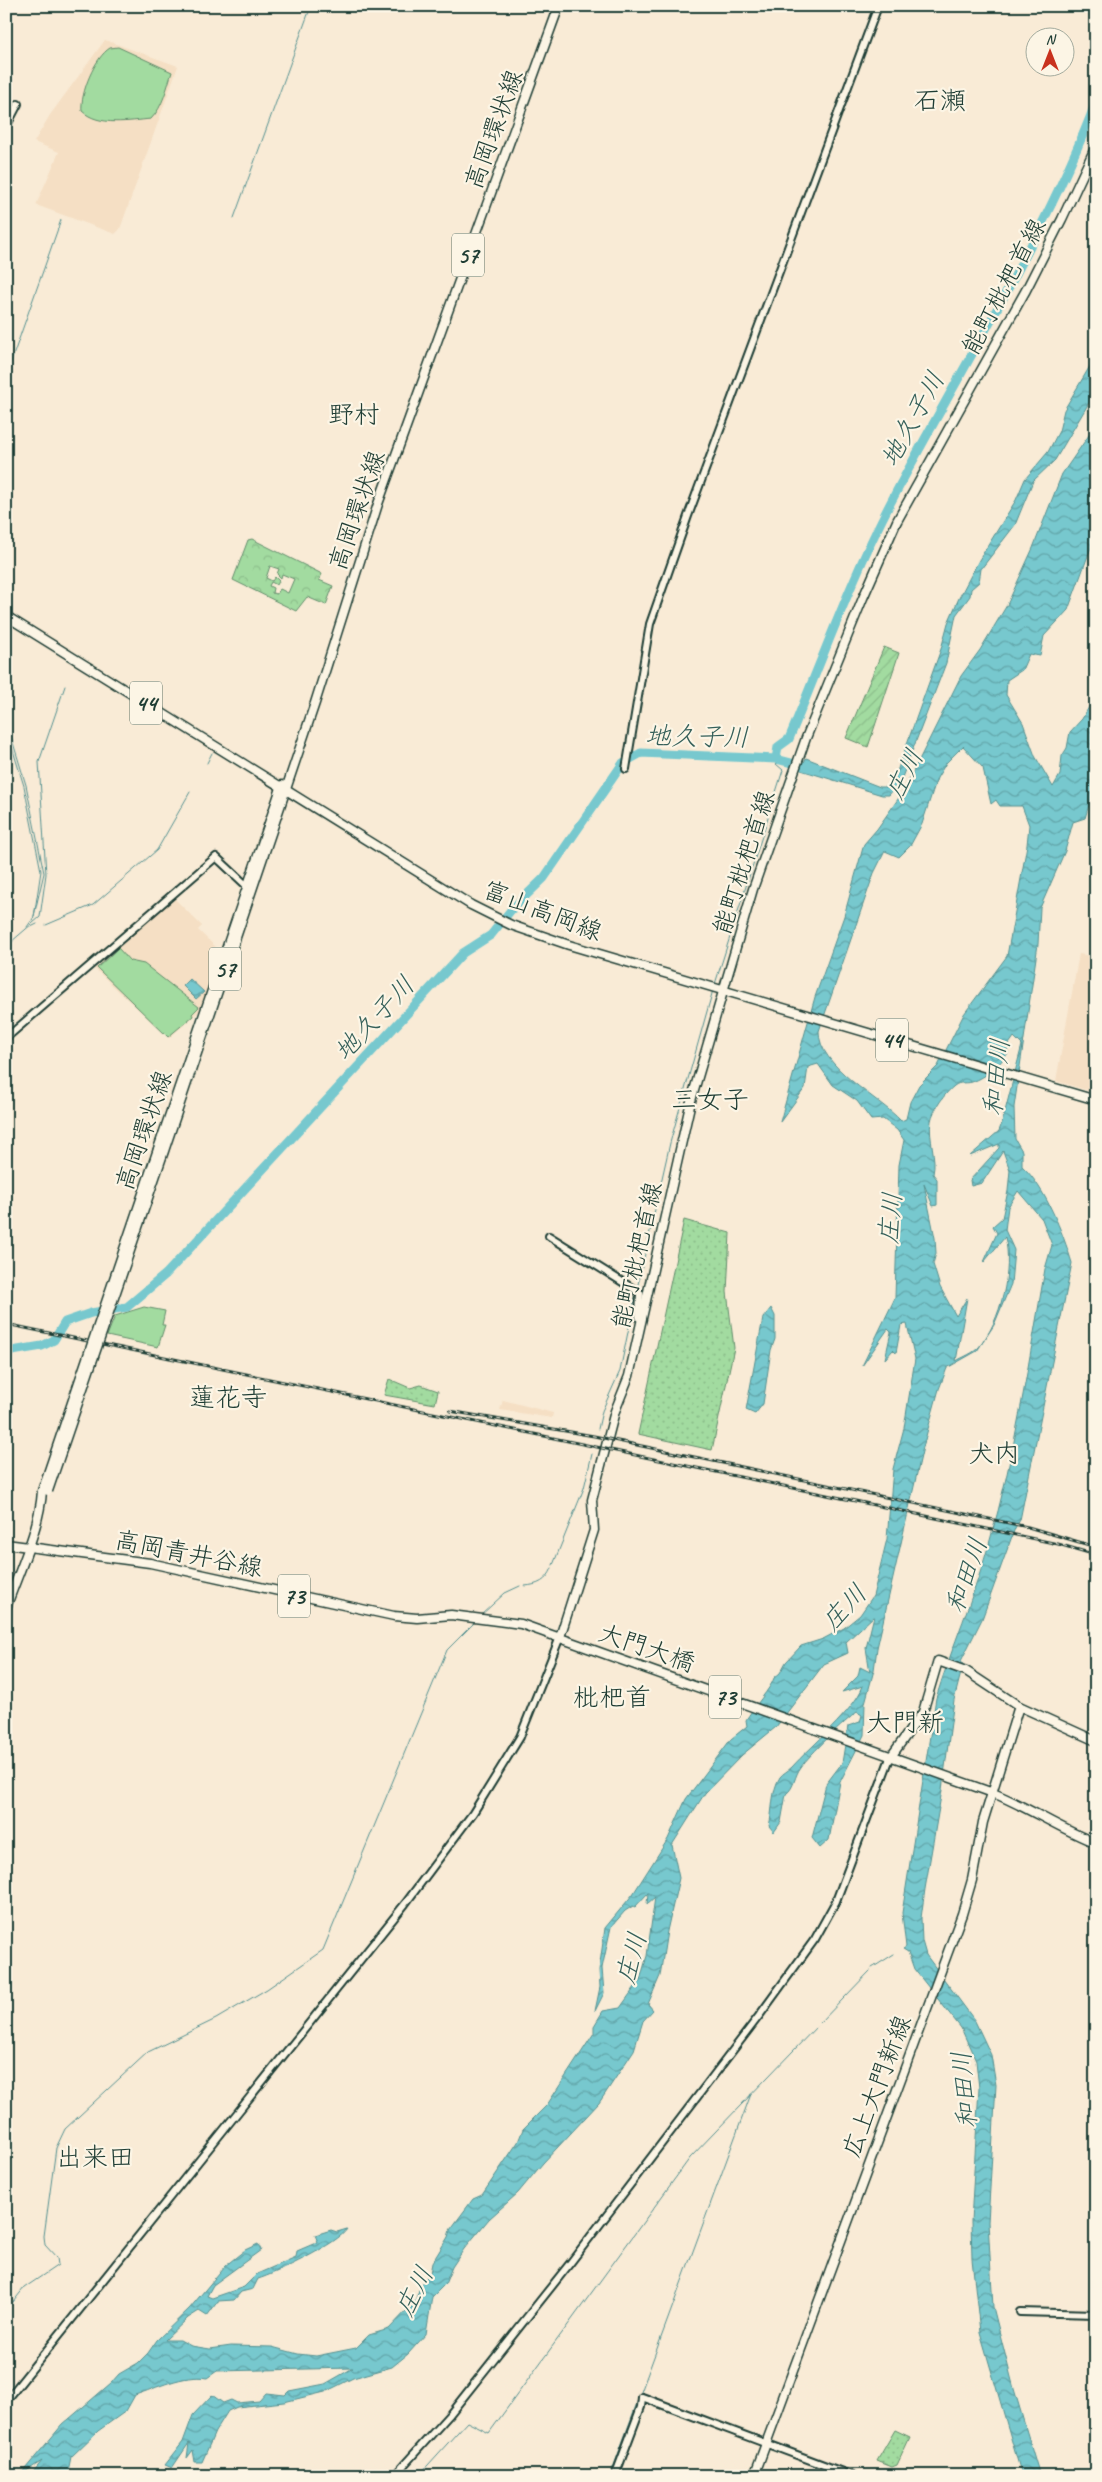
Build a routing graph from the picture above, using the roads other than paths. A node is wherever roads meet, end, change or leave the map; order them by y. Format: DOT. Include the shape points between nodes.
graph roads {
  1 [pos="559,6"];
  2 [pos="878,6"];
  3 [pos="18,104"];
  4 [pos="6,128"];
  5 [pos="1096,146"];
  6 [pos="6,616"];
  7 [pos="626,769"];
  8 [pos="283,790"];
  9 [pos="250,886"];
  10 [pos="717,988"];
  11 [pos="6,1038"];
  12 [pos="1096,1100"];
  13 [pos="549,1236"];
  14 [pos="642,1322"];
  15 [pos="6,1544"];
  16 [pos="27,1547"];
  17 [pos="6,1608"];
  18 [pos="564,1639"];
  19 [pos="1019,1706"];
  20 [pos="1096,1741"];
  21 [pos="890,1758"];
  22 [pos="992,1792"];
  23 [pos="1096,1843"];
  24 [pos="1020,2312"];
  25 [pos="1096,2314"];
  26 [pos="6,2401"];
  27 [pos="766,2444"];
  28 [pos="394,2476"];
  29 [pos="615,2476"];
  30 [pos="754,2476"];
  31 [pos="853,2476"];
  1 -- 8 [label="main road, 高岡環状線 / 57" via="377,507 315,703"];
  2 -- 7 [label="street" via="650,624"];
  3 -- 4 [label="street"];
  5 -- 10 [label="main road, 能町枇杷首線" via="1026,290 897,521 804,746"];
  6 -- 8 [label="main road, 富山高岡線 / 44"];
  8 -- 9 [label="main road, 高岡環状線 / 57"];
  8 -- 10 [label="main road, 富山高岡線 / 44" via="510,925"];
  9 -- 11 [label="street" via="216,857"];
  9 -- 16 [label="main road, 高岡環状線 / 57, bridge"];
  10 -- 12 [label="main road, 富山高岡線 / 44"];
  10 -- 14 [label="main road, 能町枇杷首線"];
  13 -- 14 [label="street" via="638,1292"];
  14 -- 18 [label="main road, 能町枇杷首線" via="592,1500 594,1530"];
  15 -- 16 [label="main road, 高岡青井谷線 / 73"];
  16 -- 17 [label="main road, 高岡環状線 / 57"];
  16 -- 18 [label="main road, 高岡青井谷線 / 73" via="150,1563 394,1616 451,1615 521,1624"];
  18 -- 21 [label="main road, 大門大橋 / 73"];
  18 -- 26 [label="street" via="520,1737 473,1812 405,1904"];
  19 -- 20 [label="main road"];
  19 -- 21 [label="main road" via="966,1671 938,1661 923,1712"];
  19 -- 22 [label="main road, 広上大門新線"];
  21 -- 22 [label="main road, 73"];
  21 -- 28 [label="street" via="836,1901 815,1939 572,2262 450,2414"];
  22 -- 23 [label="main road, 73"];
  22 -- 27 [label="main road, 広上大門新線" via="962,1914"];
  24 -- 25 [label="street"];
  27 -- 29 [label="street" via="642,2397"];
  27 -- 30 [label="main road, 広上大門新線"];
  27 -- 31 [label="street"];
}
